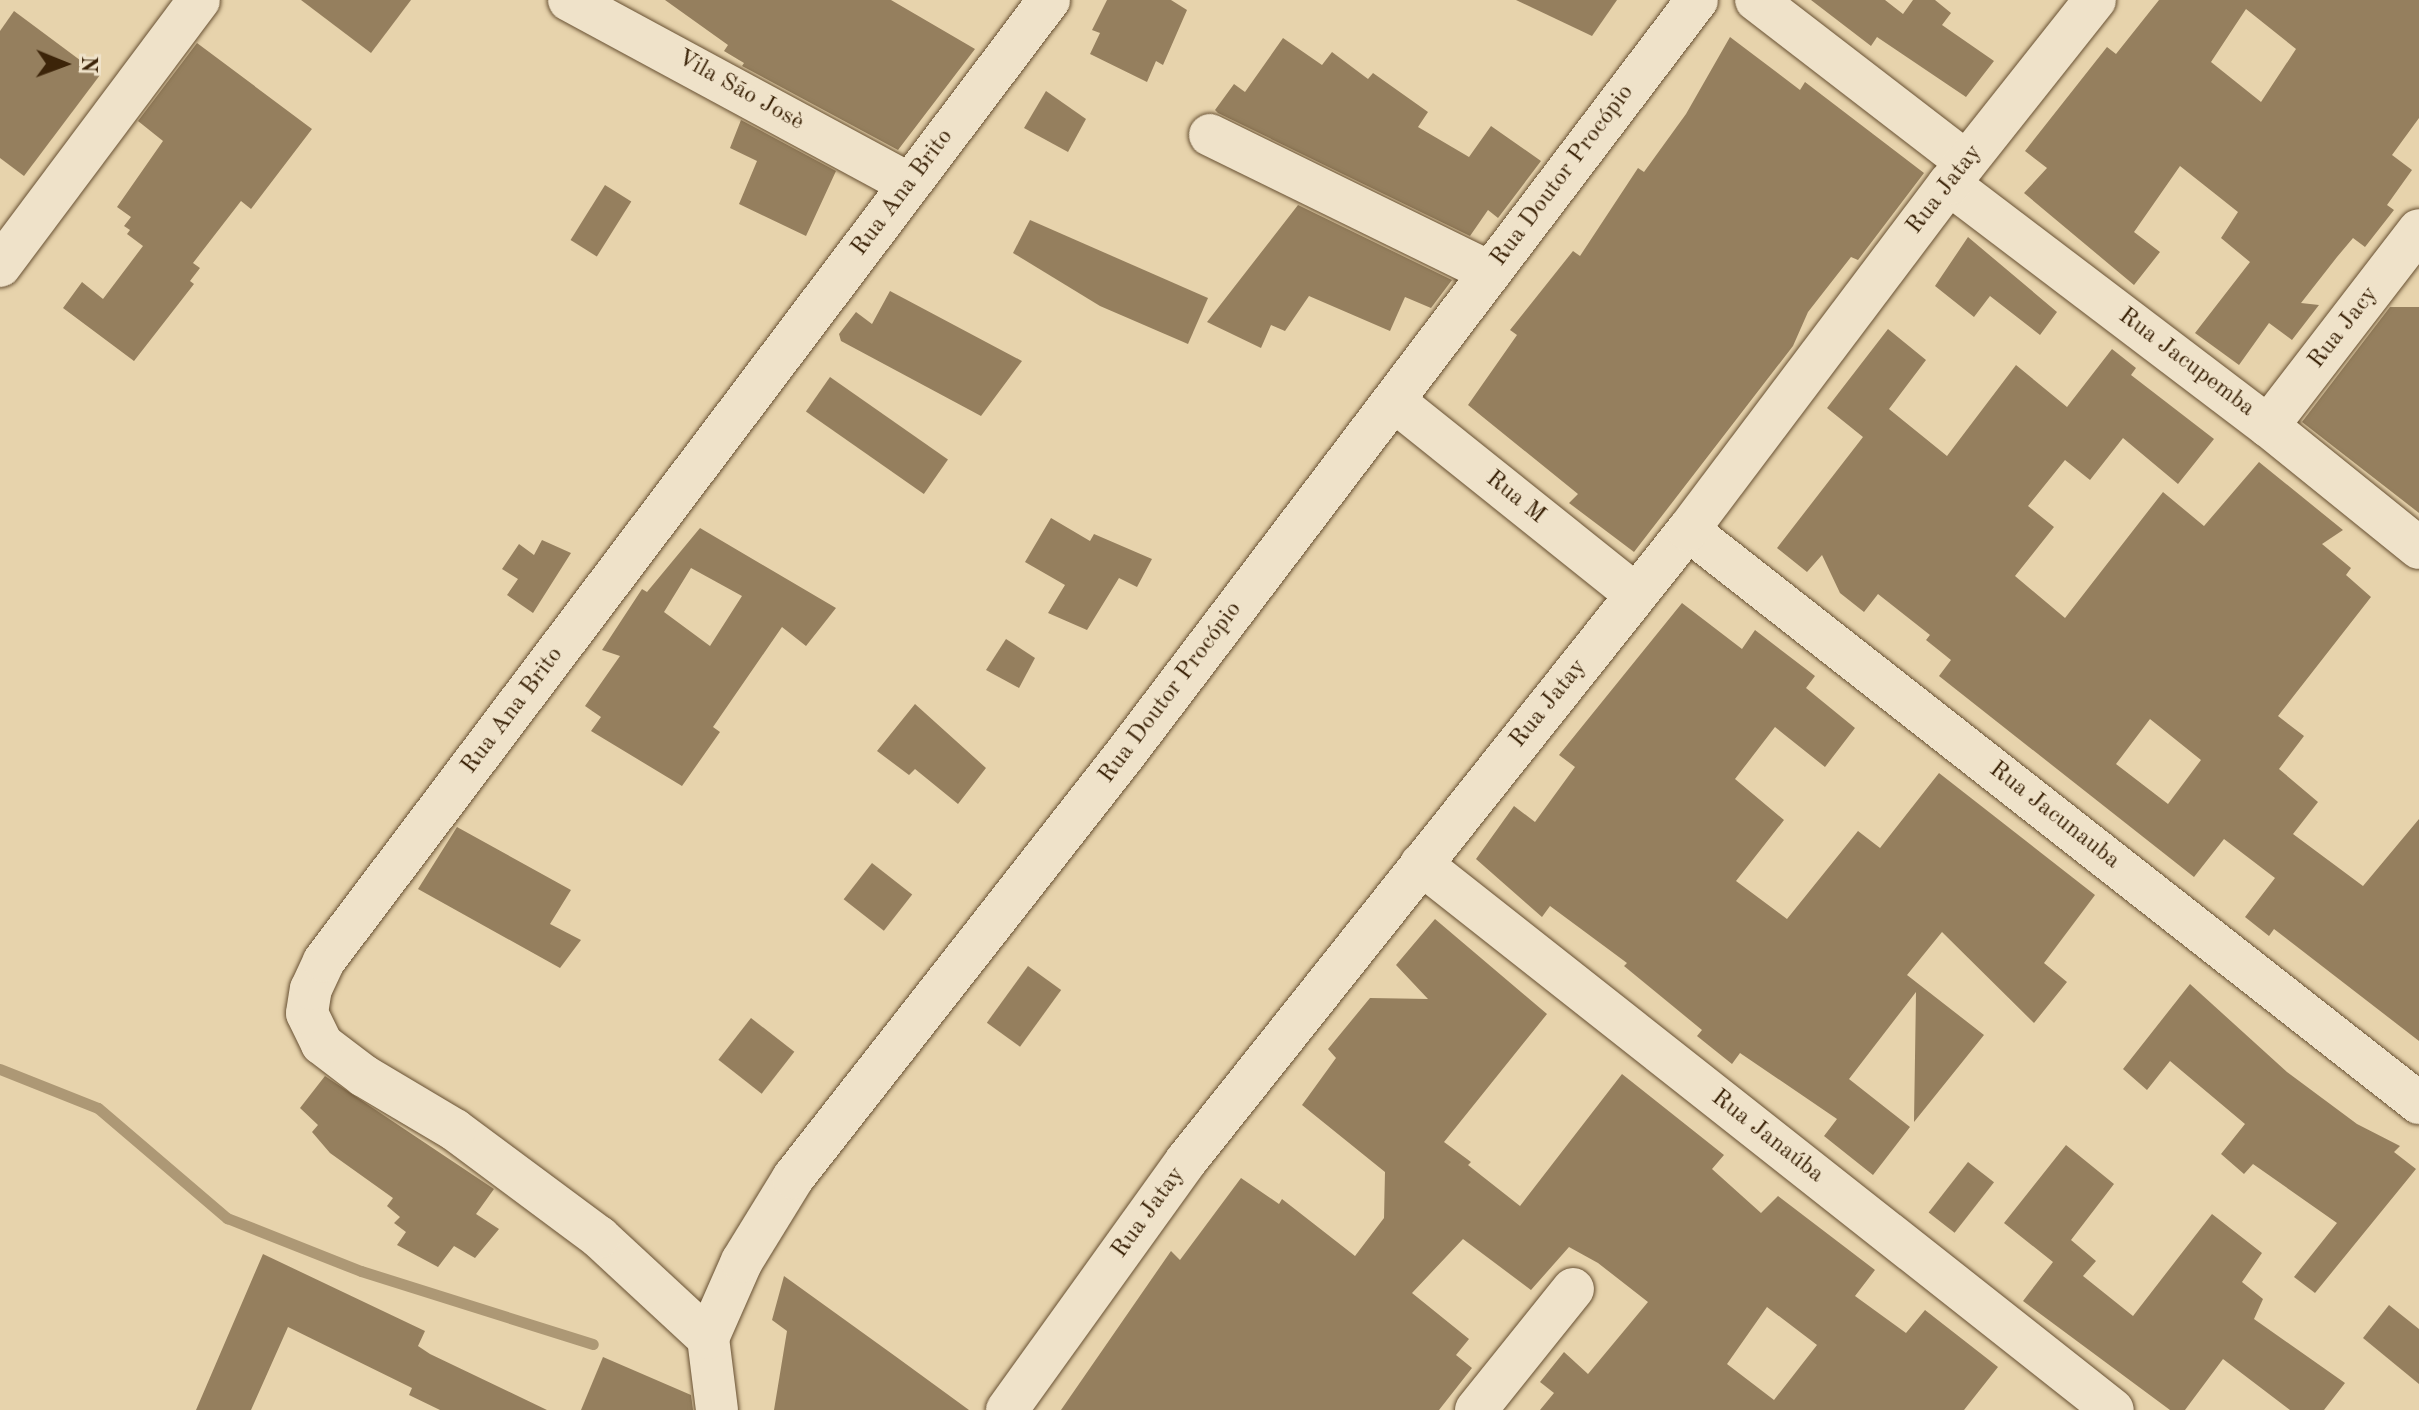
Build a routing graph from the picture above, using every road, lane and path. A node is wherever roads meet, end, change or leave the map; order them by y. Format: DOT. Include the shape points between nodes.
graph roads {
  1 [pos="199,0"];
  2 [pos="569,0"];
  3 [pos="1049,0"];
  4 [pos="1697,0"];
  5 [pos="1756,0"];
  6 [pos="2095,0"];
  7 [pos="1210,135"];
  8 [pos="1957,173"];
  9 [pos="910,184"];
  10 [pos="2419,230"];
  11 [pos="0,266"];
  12 [pos="1490,272"];
  13 [pos="1394,401"];
  14 [pos="2268,426"];
  15 [pos="1688,530"];
  16 [pos="2419,548"];
  17 [pos="1636,595"];
  18 [pos="1421,864"];
  19 [pos="2419,1103"];
  20 [pos="1573,1289"];
  21 [pos="708,1338"];
  22 [pos="717,1410"];
  23 [pos="1007,1410"];
  24 [pos="1476,1410"];
  25 [pos="2113,1410"];
  1 -- 11 [label="street"];
  2 -- 9 [label="street, Vila São Josè"];
  3 -- 9 [label="street, Rua Ana Brito"];
  4 -- 12 [label="street, Rua Doutor Procópio"];
  5 -- 8 [label="street, Rua Jacupemba"];
  6 -- 8 [label="street, Rua Jatay"];
  7 -- 12 [label="street"];
  8 -- 14 [label="street, Rua Jacupemba"];
  8 -- 15 [label="street, Rua Jatay"];
  9 -- 21 [label="street, Rua Ana Brito" via="333,949 311,989 307,1013 322,1044 364,1076 455,1130 599,1237"];
  10 -- 14 [label="street, Rua Jacy"];
  12 -- 13 [label="street, Rua Doutor Procópio"];
  13 -- 17 [label="street, Rua M"];
  13 -- 21 [label="street, Rua Doutor Procópio" via="793,1178 742,1261"];
  14 -- 16 [label="street, Rua Jacupemba"];
  15 -- 17 [label="street, Rua Jatay"];
  15 -- 19 [label="street, Rua Jacunauba"];
  17 -- 18 [label="street, Rua Jatay"];
  18 -- 23 [label="street, Rua Jatay" via="1186,1161"];
  18 -- 25 [label="street, Rua Janaúba"];
  20 -- 24 [label="street"];
  21 -- 22 [label="street"];
}
